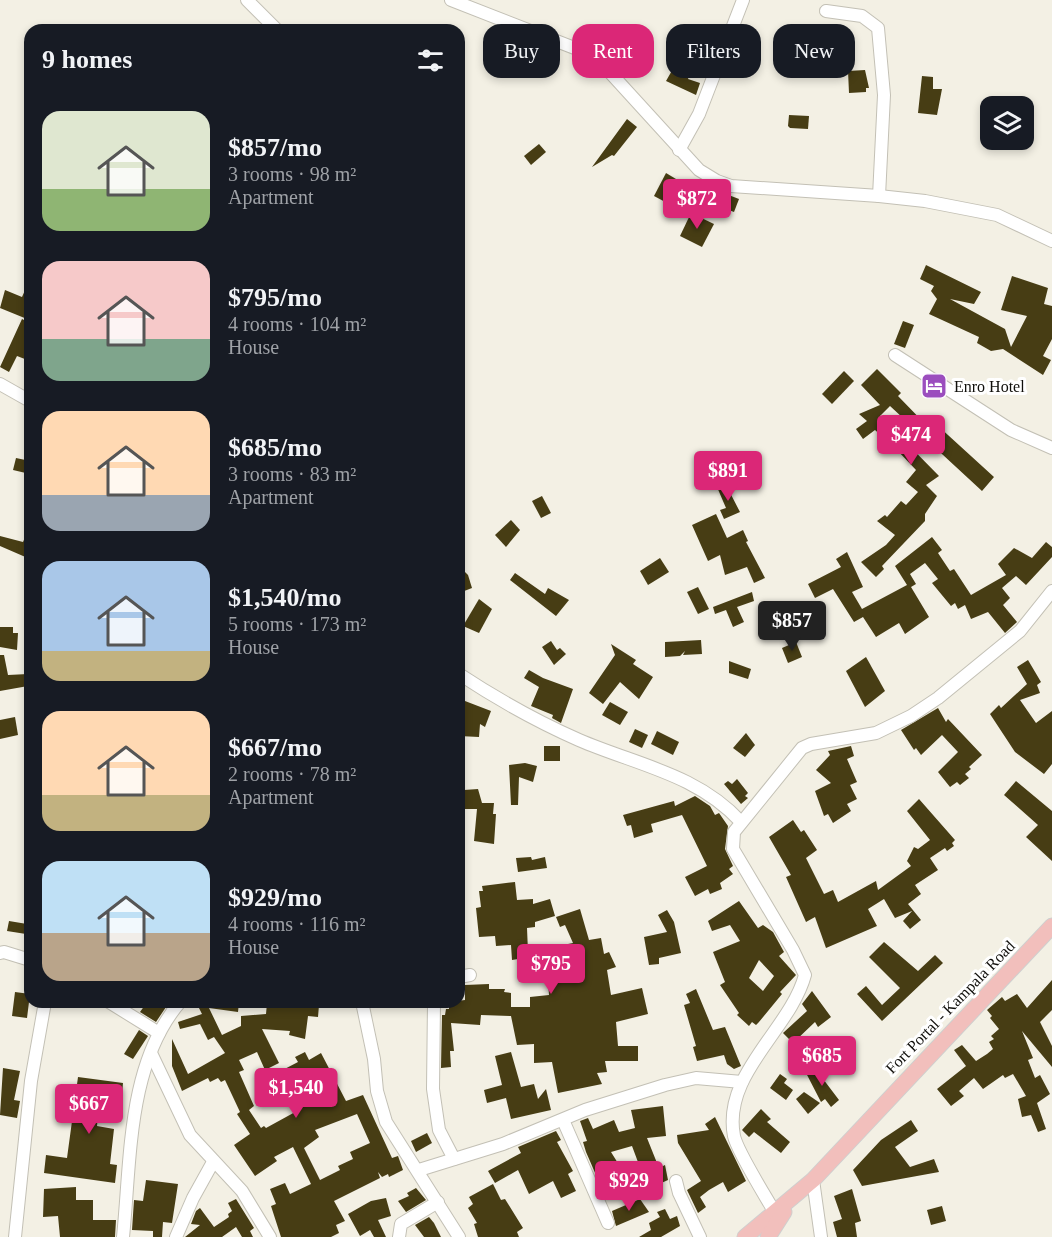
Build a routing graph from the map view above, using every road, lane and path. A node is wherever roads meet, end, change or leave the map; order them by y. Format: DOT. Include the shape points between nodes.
graph roads {
  1 [pos="247,0"];
  2 [pos="451,0"];
  3 [pos="743,0"];
  4 [pos="826,11"];
  5 [pos="271,24"];
  6 [pos="679,150"];
  7 [pos="879,196"];
  8 [pos="1052,241"];
  9 [pos="895,355"];
  10 [pos="0,384"];
  11 [pos="24,398"];
  12 [pos="1052,448"];
  13 [pos="1052,591"];
  14 [pos="465,677"];
  15 [pos="741,822"];
  16 [pos="1052,926"];
  17 [pos="0,953"];
  18 [pos="24,958"];
  19 [pos="44,1008"];
  20 [pos="118,1008"];
  21 [pos="176,1008"];
  22 [pos="363,1008"];
  23 [pos="434,1008"];
  24 [pos="159,1033"];
  25 [pos="151,1053"];
  26 [pos="742,1082"];
  27 [pos="562,1120"];
  28 [pos="454,1159"];
  29 [pos="213,1162"];
  30 [pos="418,1170"];
  31 [pos="813,1180"];
  32 [pos="676,1181"];
  33 [pos="796,1195"];
  34 [pos="438,1202"];
  35 [pos="775,1213"];
  36 [pos="608,1223"];
  37 [pos="15,1237"];
  38 [pos="123,1237"];
  39 [pos="176,1237"];
  40 [pos="270,1237"];
  41 [pos="399,1237"];
  42 [pos="459,1237"];
  43 [pos="700,1237"];
  44 [pos="745,1237"];
  45 [pos="768,1237"];
  46 [pos="821,1237"];
  1 -- 5 [label="street"];
  2 -- 6 [label="street" via="595,56"];
  3 -- 6 [label="street" via="699,114"];
  4 -- 7 [label="street" via="862,16 878,28 884,95"];
  6 -- 7 [label="street" via="699,170 730,186"];
  7 -- 8 [label="street" via="997,215"];
  9 -- 12 [label="street" via="1011,430"];
  10 -- 11 [label="street"];
  13 -- 15 [label="street" via="1020,631 911,716 876,733 802,748"];
  14 -- 15 [label="street" via="579,740 709,793"];
  15 -- 26 [label="street" via="734,831 733,849 804,975 796,995"];
  16 -- 31 [label="main road, Fort Portal - Kampala Road"];
  17 -- 18 [label="street"];
  19 -- 37 [label="street" via="31,1082"];
  20 -- 24 [label="street"];
  21 -- 24 [label="street"];
  22 -- 30 [label="street" via="386,1122"];
  23 -- 28 [label="street" via="433,1089 439,1130"];
  24 -- 25 [label="street"];
  25 -- 29 [label="street" via="190,1135"];
  25 -- 38 [label="street" via="139,1096"];
  26 -- 27 [label="street" via="696,1078"];
  26 -- 35 [label="street" via="734,1137"];
  27 -- 28 [label="street"];
  27 -- 36 [label="street"];
  28 -- 30 [label="street"];
  29 -- 39 [label="street"];
  29 -- 40 [label="street" via="242,1191"];
  30 -- 34 [label="street"];
  31 -- 33 [label="main road, Fort Portal - Kampala Road"];
  31 -- 46 [label="street"];
  32 -- 43 [label="street"];
  33 -- 35 [label="main road, Fort Portal - Kampala Road"];
  33 -- 45 [label="main road"];
  34 -- 41 [label="street" via="402,1224"];
  34 -- 42 [label="street"];
  35 -- 44 [label="main road, Fort Portal - Kampala Road"];
}
